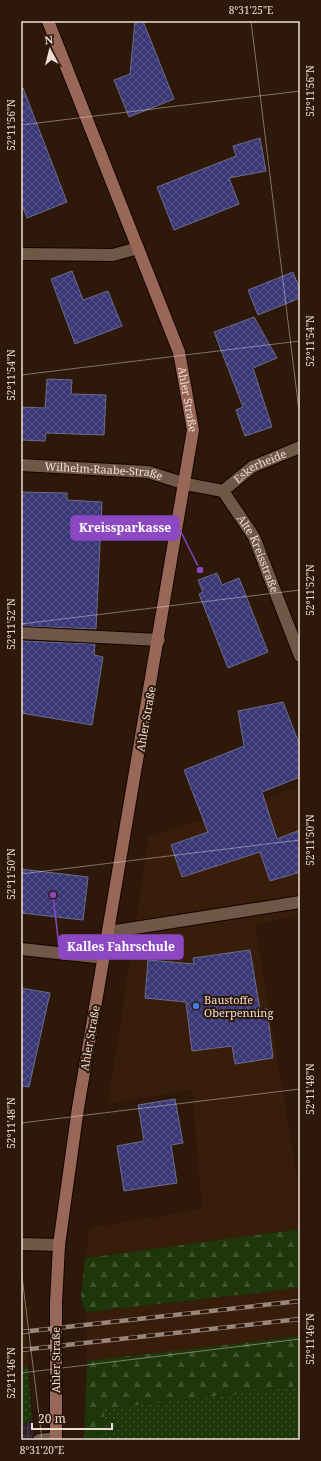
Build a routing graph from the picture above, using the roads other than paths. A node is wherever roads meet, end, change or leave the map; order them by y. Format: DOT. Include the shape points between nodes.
graph roads {
  1 [pos="48,21"];
  2 [pos="138,248"];
  3 [pos="21,254"];
  4 [pos="300,447"];
  5 [pos="21,465"];
  6 [pos="186,484"];
  7 [pos="223,491"];
  8 [pos="21,633"];
  9 [pos="159,640"];
  10 [pos="300,656"];
  11 [pos="300,902"];
  12 [pos="109,932"];
  13 [pos="21,949"];
  14 [pos="104,958"];
  15 [pos="21,1244"];
  16 [pos="59,1245"];
  17 [pos="56,1439"];
  18 [pos="40,1440"];
  1 -- 2 [label="main road, Ahler Straße"];
  2 -- 3 [label="street" via="113,254"];
  2 -- 6 [label="main road, Ahler Straße" via="179,352 193,430"];
  4 -- 7 [label="street, Eskerheide" via="252,466"];
  5 -- 6 [label="street, Wilhelm-Raabe-Straße" via="148,472"];
  6 -- 7 [label="street"];
  6 -- 9 [label="main road, Ahler Straße"];
  7 -- 10 [label="street, Alte Kreisstraße" via="254,537"];
  8 -- 9 [label="street"];
  9 -- 12 [label="main road, Ahler Straße"];
  11 -- 12 [label="street"];
  12 -- 14 [label="main road, Ahler Straße"];
  13 -- 14 [label="street"];
  14 -- 16 [label="main road, Ahler Straße" via="78,1108"];
  15 -- 16 [label="street"];
  16 -- 17 [label="main road, Ahler Straße" via="56,1303"];
  17 -- 18 [label="street"];
}
